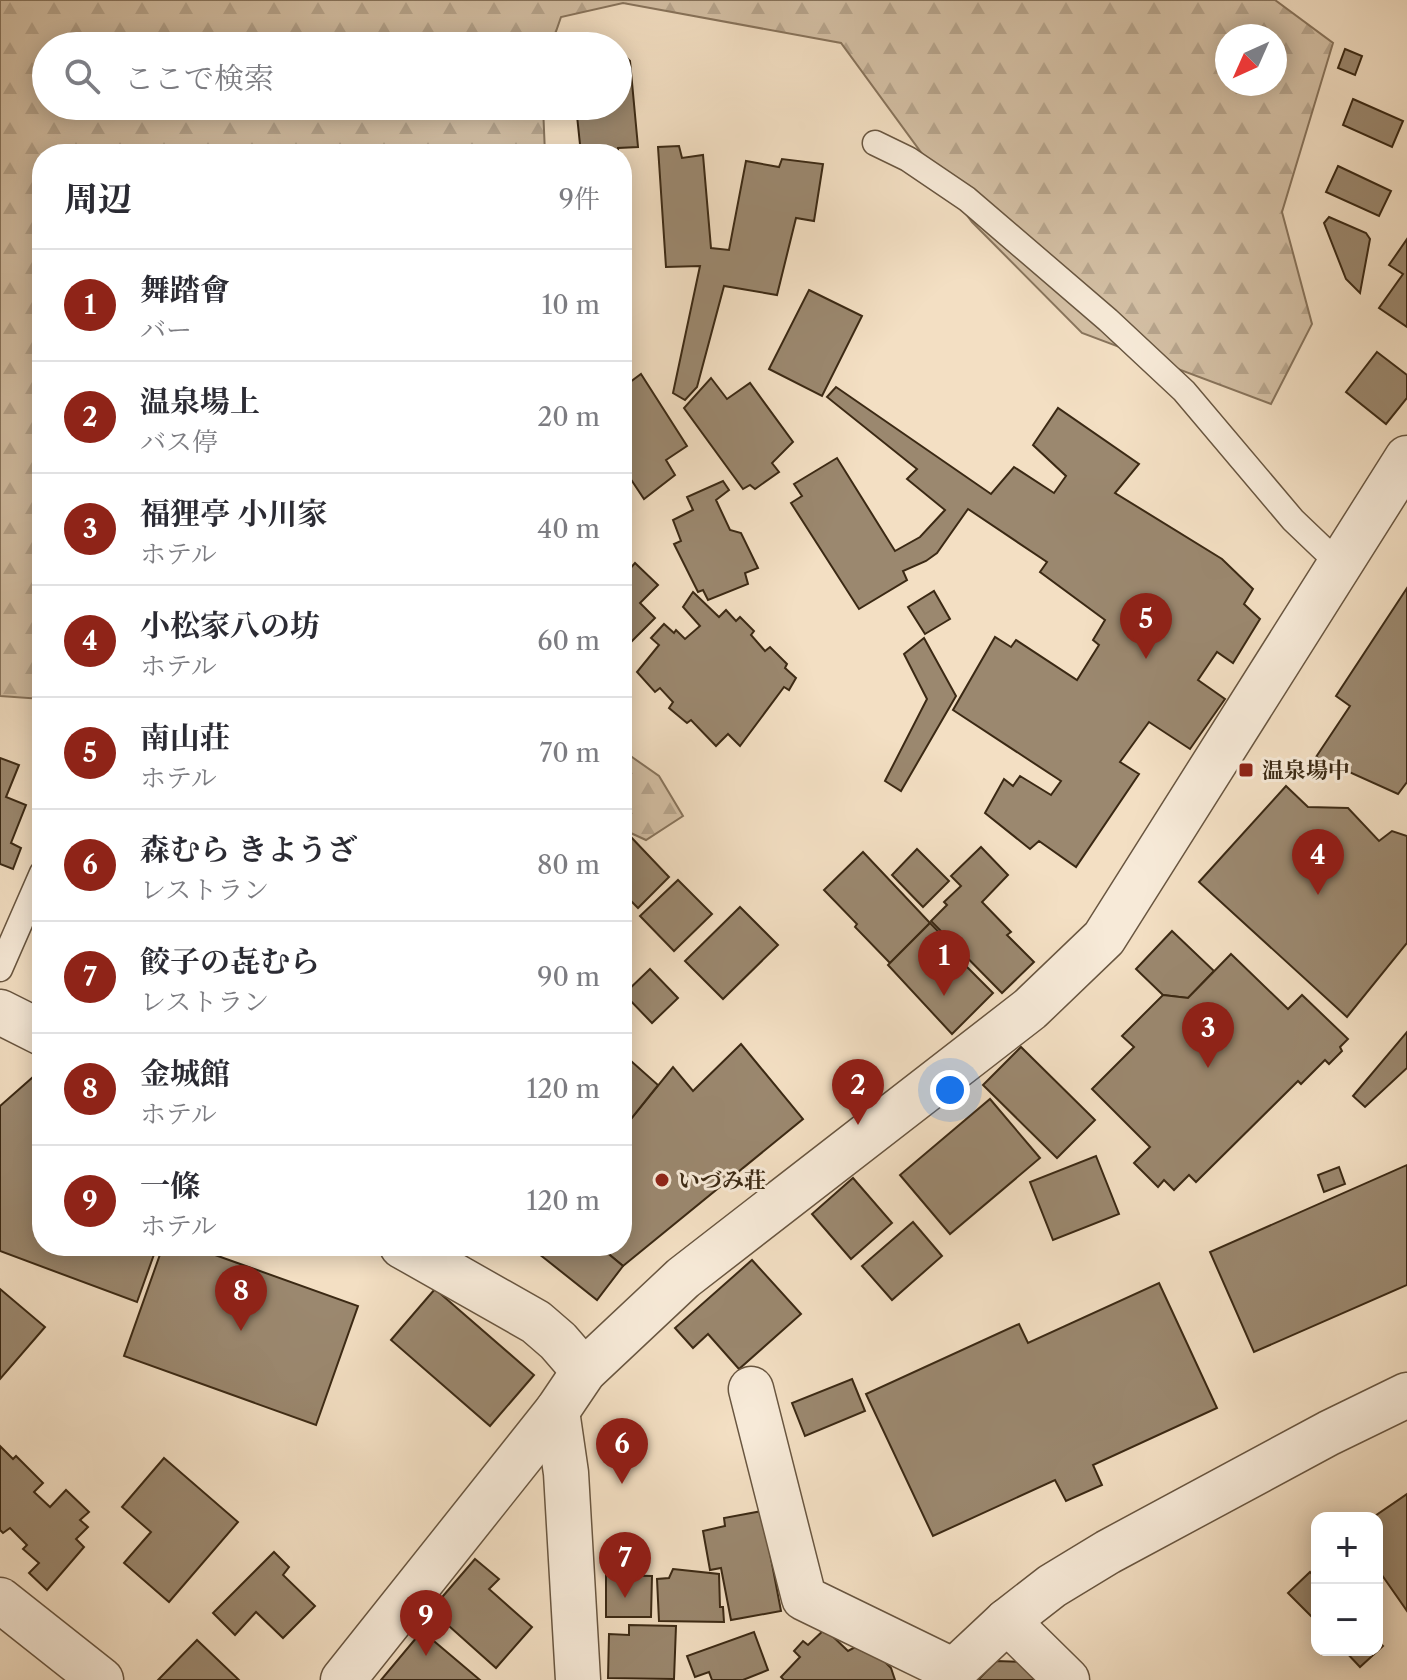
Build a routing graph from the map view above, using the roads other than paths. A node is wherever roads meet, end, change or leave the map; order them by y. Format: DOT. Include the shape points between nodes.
graph roads {
  1 [pos="875,143"];
  2 [pos="1407,458"];
  3 [pos="1338,563"];
  4 [pos="32,896"];
  5 [pos="0,969"];
  6 [pos="0,1012"];
  7 [pos="32,1028"];
  8 [pos="420,1256"];
  9 [pos="584,1371"];
  10 [pos="751,1389"];
  11 [pos="1407,1395"];
  12 [pos="557,1411"];
  13 [pos="0,1600"];
  14 [pos="1007,1621"];
  15 [pos="949,1675"];
  16 [pos="101,1680"];
  17 [pos="343,1680"];
  18 [pos="578,1680"];
  19 [pos="1067,1680"];
  1 -- 3 [label="lane" via="967,199 1108,320 1184,391 1293,520"];
  2 -- 3 [label="street"];
  3 -- 9 [label="street" via="1104,938 1030,1009 683,1278"];
  4 -- 5 [label="lane"];
  6 -- 7 [label="street"];
  8 -- 9 [label="street" via="536,1322"];
  9 -- 12 [label="street"];
  10 -- 15 [label="street" via="804,1598"];
  11 -- 14 [label="street" via="1108,1552"];
  12 -- 17 [label="street"];
  12 -- 18 [label="street" via="566,1473"];
  13 -- 16 [label="street"];
  14 -- 15 [label="street"];
  14 -- 19 [label="street"];
}
